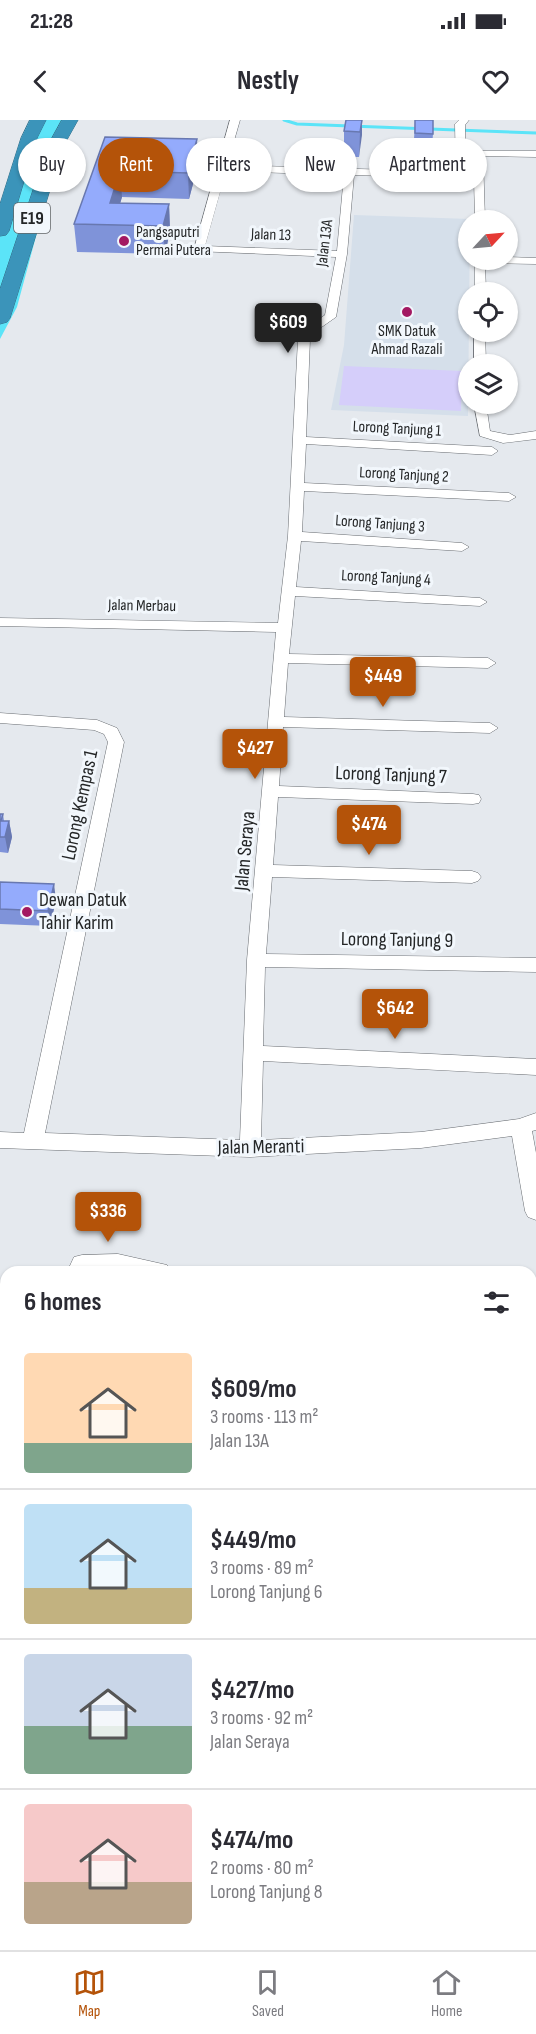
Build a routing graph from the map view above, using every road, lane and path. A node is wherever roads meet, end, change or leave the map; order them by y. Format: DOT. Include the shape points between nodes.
graph roads {
  1 [pos="38,120"];
  2 [pos="70,120"];
  3 [pos="235,120"];
  4 [pos="230,138"];
  5 [pos="487,153"];
  6 [pos="536,154"];
  7 [pos="216,192"];
  8 [pos="348,192"];
  9 [pos="479,192"];
  10 [pos="480,210"];
  11 [pos="0,231"];
  12 [pos="342,254"];
  13 [pos="518,261"];
  14 [pos="536,261"];
  15 [pos="0,318"];
  16 [pos="300,413"];
  17 [pos="480,414"];
  18 [pos="536,435"];
  19 [pos="300,440"];
  20 [pos="492,451"];
  21 [pos="298,487"];
  22 [pos="509,497"];
  23 [pos="295,536"];
  24 [pos="462,547"];
  25 [pos="289,591"];
  26 [pos="480,602"];
  27 [pos="0,622"];
  28 [pos="284,628"];
  29 [pos="281,658"];
  30 [pos="488,663"];
  31 [pos="0,718"];
  32 [pos="276,722"];
  33 [pos="490,728"];
  34 [pos="272,791"];
  35 [pos="473,799"];
  36 [pos="265,871"];
  37 [pos="472,877"];
  38 [pos="256,960"];
  39 [pos="536,965"];
  40 [pos="253,1053"];
  41 [pos="536,1067"];
  42 [pos="528,1124"];
  43 [pos="0,1140"];
  44 [pos="33,1140"];
  45 [pos="250,1149"];
  46 [pos="536,1211"];
  47 [pos="81,1266"];
  48 [pos="132,1266"];
  1 -- 11 [label="highway, E19"];
  2 -- 15 [label="highway, E19" via="56,145"];
  3 -- 4 [label="street"];
  5 -- 6 [label="street"];
  7 -- 12 [label="street, Jalan 13" via="200,249"];
  8 -- 12 [label="street, Jalan 13A"];
  9 -- 10 [label="street"];
  12 -- 16 [label="street, Jalan 13A" via="330,317 304,339"];
  13 -- 14 [label="street"];
  16 -- 19 [label="street, Jalan Seraya"];
  17 -- 18 [label="street" via="484,433 493,438"];
  19 -- 20 [label="street, Lorong Tanjung 1"];
  19 -- 21 [label="street, Jalan Seraya"];
  21 -- 22 [label="street, Lorong Tanjung 2"];
  21 -- 23 [label="street, Jalan Seraya"];
  23 -- 24 [label="street, Lorong Tanjung 3"];
  23 -- 25 [label="street, Jalan Seraya"];
  25 -- 26 [label="street, Lorong Tanjung 4"];
  25 -- 28 [label="street, Jalan Seraya"];
  27 -- 28 [label="street, Jalan Merbau"];
  28 -- 29 [label="street, Jalan Seraya"];
  29 -- 30 [label="street"];
  29 -- 32 [label="street, Jalan Seraya"];
  31 -- 44 [label="street, Lorong Kempas 1" via="97,724 111,731 116,742"];
  32 -- 33 [label="street"];
  32 -- 34 [label="street, Jalan Seraya"];
  34 -- 35 [label="street, Lorong Tanjung 7"];
  34 -- 36 [label="street, Jalan Seraya"];
  36 -- 37 [label="street"];
  36 -- 38 [label="street, Jalan Seraya"];
  38 -- 39 [label="street, Lorong Tanjung 9"];
  38 -- 40 [label="street, Jalan Seraya"];
  40 -- 41 [label="street"];
  40 -- 45 [label="street, Jalan Seraya"];
  42 -- 45 [label="street, Jalan Meranti" via="421,1140"];
  42 -- 46 [label="street"];
  43 -- 44 [label="street, Jalan Meranti"];
  44 -- 45 [label="street, Jalan Meranti"];
  47 -- 48 [label="street" via="118,1263"];
}
